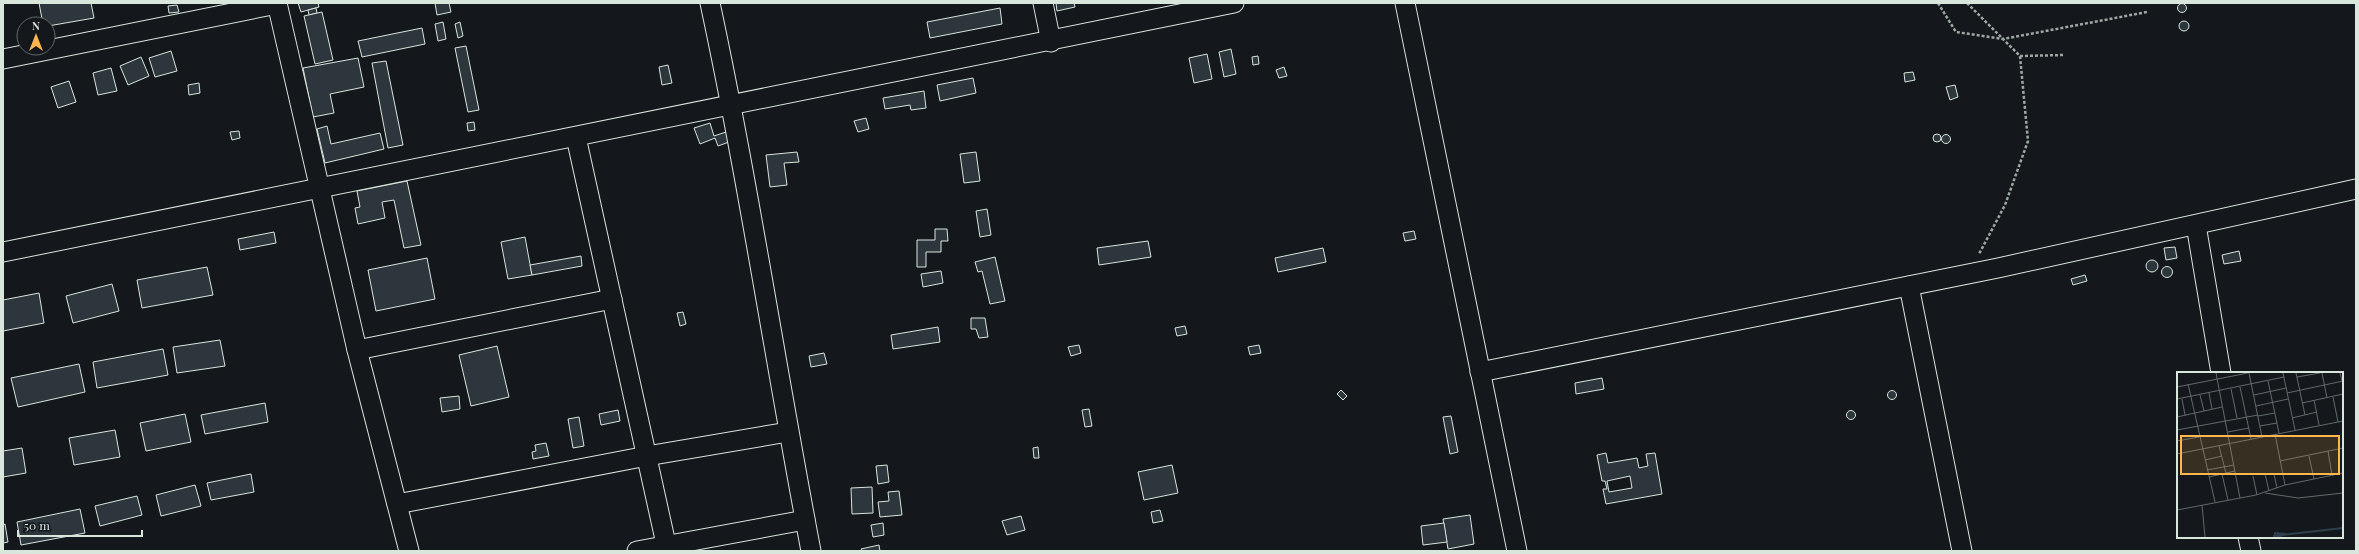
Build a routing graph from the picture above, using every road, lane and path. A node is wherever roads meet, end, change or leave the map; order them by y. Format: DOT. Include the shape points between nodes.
graph roads {
  1 [pos="277,3"];
  2 [pos="710,3"];
  3 [pos="1043,3"];
  4 [pos="1234,3"];
  5 [pos="1405,3"];
  6 [pos="1938,3"];
  7 [pos="1967,3"];
  8 [pos="1213,5"];
  9 [pos="2147,12"];
  10 [pos="2003,39"];
  11 [pos="1051,42"];
  12 [pos="2066,55"];
  13 [pos="2020,56"];
  14 [pos="3,59"];
  15 [pos="732,105"];
  16 [pos="576,137"];
  17 [pos="319,189"];
  18 [pos="2356,189"];
  19 [pos="2196,225"];
  20 [pos="3,252"];
  21 [pos="1975,261"];
  22 [pos="1909,286"];
  23 [pos="612,299"];
  24 [pos="357,350"];
  25 [pos="1480,372"];
  26 [pos="2221,372"];
  27 [pos="788,432"];
  28 [pos="647,456"];
  29 [pos="397,504"];
  30 [pos="805,520"];
  31 [pos="2248,538"];
  32 [pos="666,544"];
  33 [pos="409,551"];
  34 [pos="637,551"];
  35 [pos="811,551"];
  36 [pos="1517,551"];
  37 [pos="1962,551"];
  38 [pos="2251,551"];
  1 -- 14 [label="street"];
  1 -- 17 [label="street"];
  2 -- 15 [label="street"];
  3 -- 11 [label="street"];
  4 -- 8 [label="street"];
  5 -- 25 [label="street"];
  6 -- 10 [label="path" via="1956,32"];
  7 -- 10 [label="path"];
  8 -- 11 [label="street"];
  9 -- 10 [label="path"];
  10 -- 13 [label="path"];
  11 -- 15 [label="street"];
  12 -- 13 [label="path"];
  13 -- 21 [label="path" via="2028,141 2005,205"];
  15 -- 16 [label="street"];
  15 -- 27 [label="street"];
  16 -- 17 [label="street"];
  16 -- 23 [label="street"];
  17 -- 20 [label="street"];
  17 -- 24 [label="street"];
  18 -- 19 [label="street"];
  19 -- 22 [label="street"];
  19 -- 26 [label="street"];
  22 -- 25 [label="street"];
  22 -- 37 [label="street"];
  23 -- 24 [label="street"];
  23 -- 28 [label="street"];
  24 -- 29 [label="street"];
  25 -- 36 [label="street"];
  27 -- 28 [label="street"];
  27 -- 30 [label="street"];
  28 -- 29 [label="street"];
  28 -- 32 [label="street"];
  29 -- 33 [label="street"];
  30 -- 32 [label="street"];
  30 -- 35 [label="street"];
  31 -- 38 [label="street"];
  32 -- 34 [label="street"];
}
